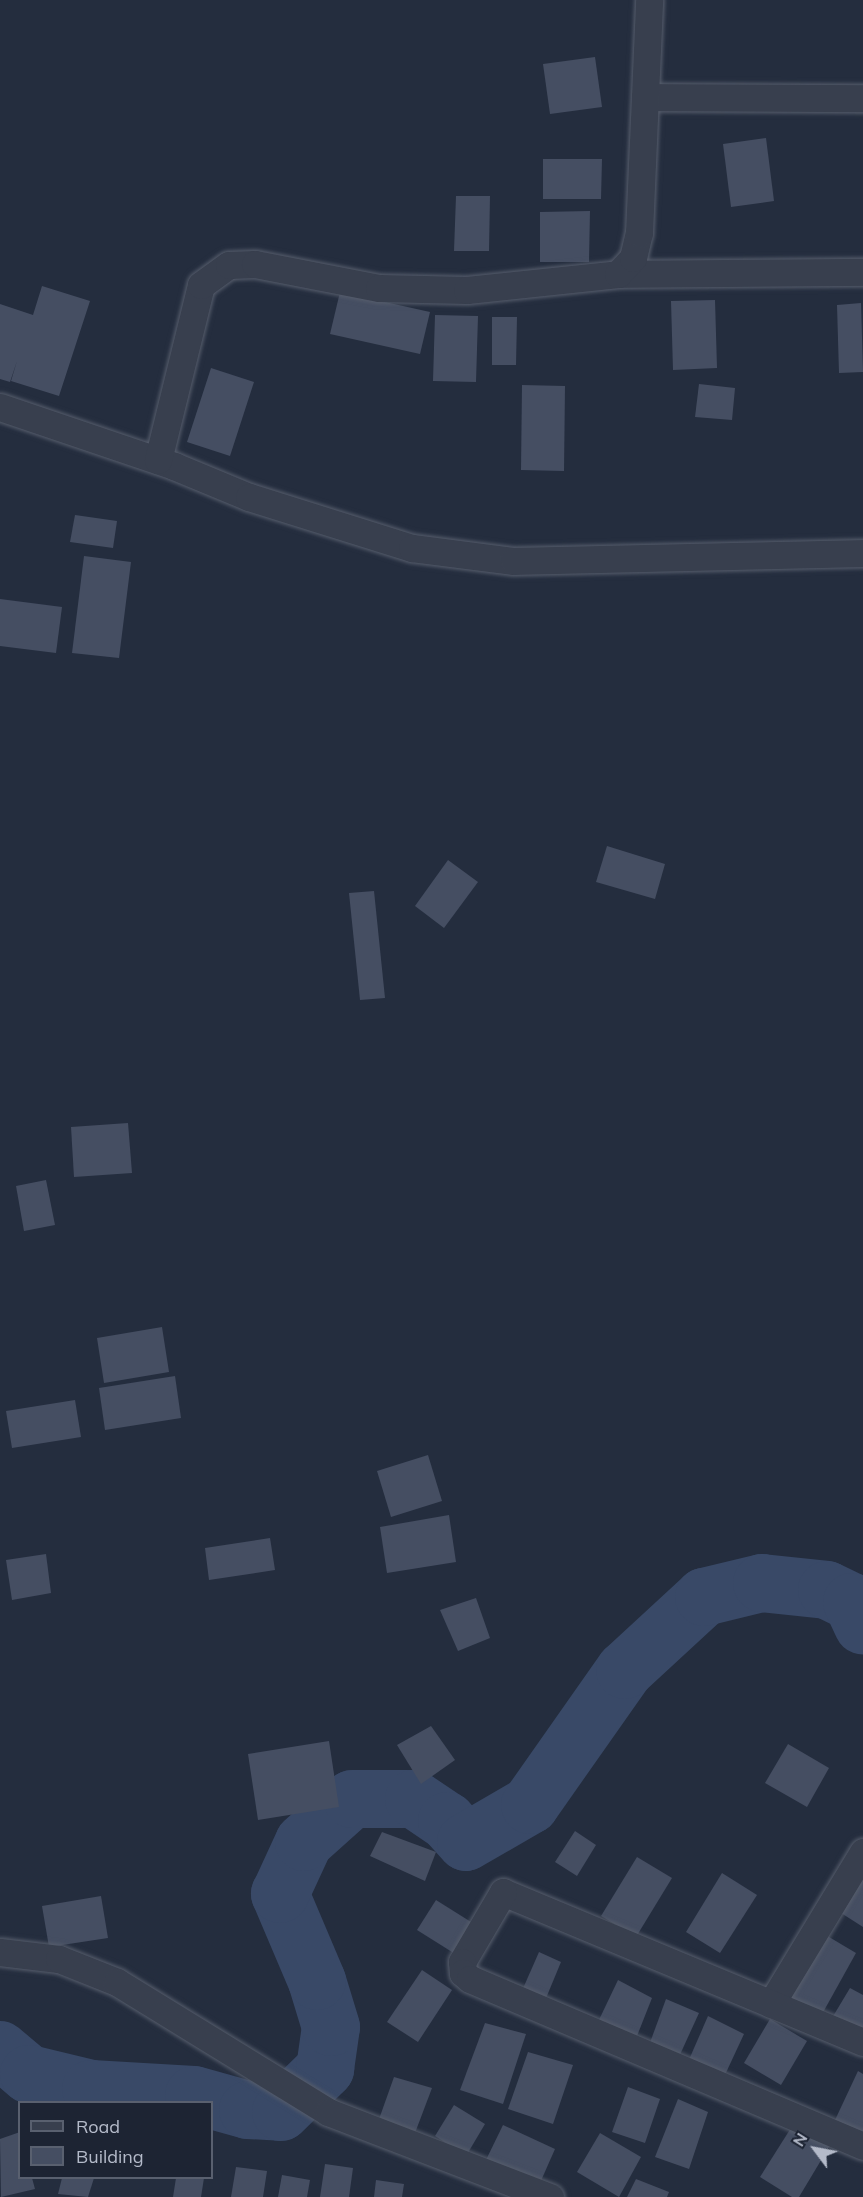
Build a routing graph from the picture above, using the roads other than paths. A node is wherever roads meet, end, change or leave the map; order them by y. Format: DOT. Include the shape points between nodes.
graph roads {
  1 [pos="649,0"];
  2 [pos="645,97"];
  3 [pos="863,98"];
  4 [pos="863,272"];
  5 [pos="618,274"];
  6 [pos="0,406"];
  7 [pos="158,460"];
  8 [pos="863,553"];
  9 [pos="863,1852"];
  10 [pos="0,1952"];
  11 [pos="771,2004"];
  12 [pos="863,2042"];
  13 [pos="863,2146"];
  14 [pos="550,2197"];
  1 -- 2 [label="street"];
  2 -- 3 [label="street"];
  2 -- 5 [label="street" via="639,233 633,258"];
  4 -- 5 [label="street"];
  5 -- 7 [label="street" via="456,290 379,288 255,264 229,265 201,285"];
  6 -- 7 [label="street"];
  7 -- 8 [label="street" via="249,497 423,550 514,561"];
  9 -- 11 [label="street"];
  10 -- 14 [label="street" via="59,1959 117,1982 328,2112"];
  11 -- 12 [label="street"];
  11 -- 13 [label="street" via="503,1892 462,1962 463,1973 470,1980"];
}
